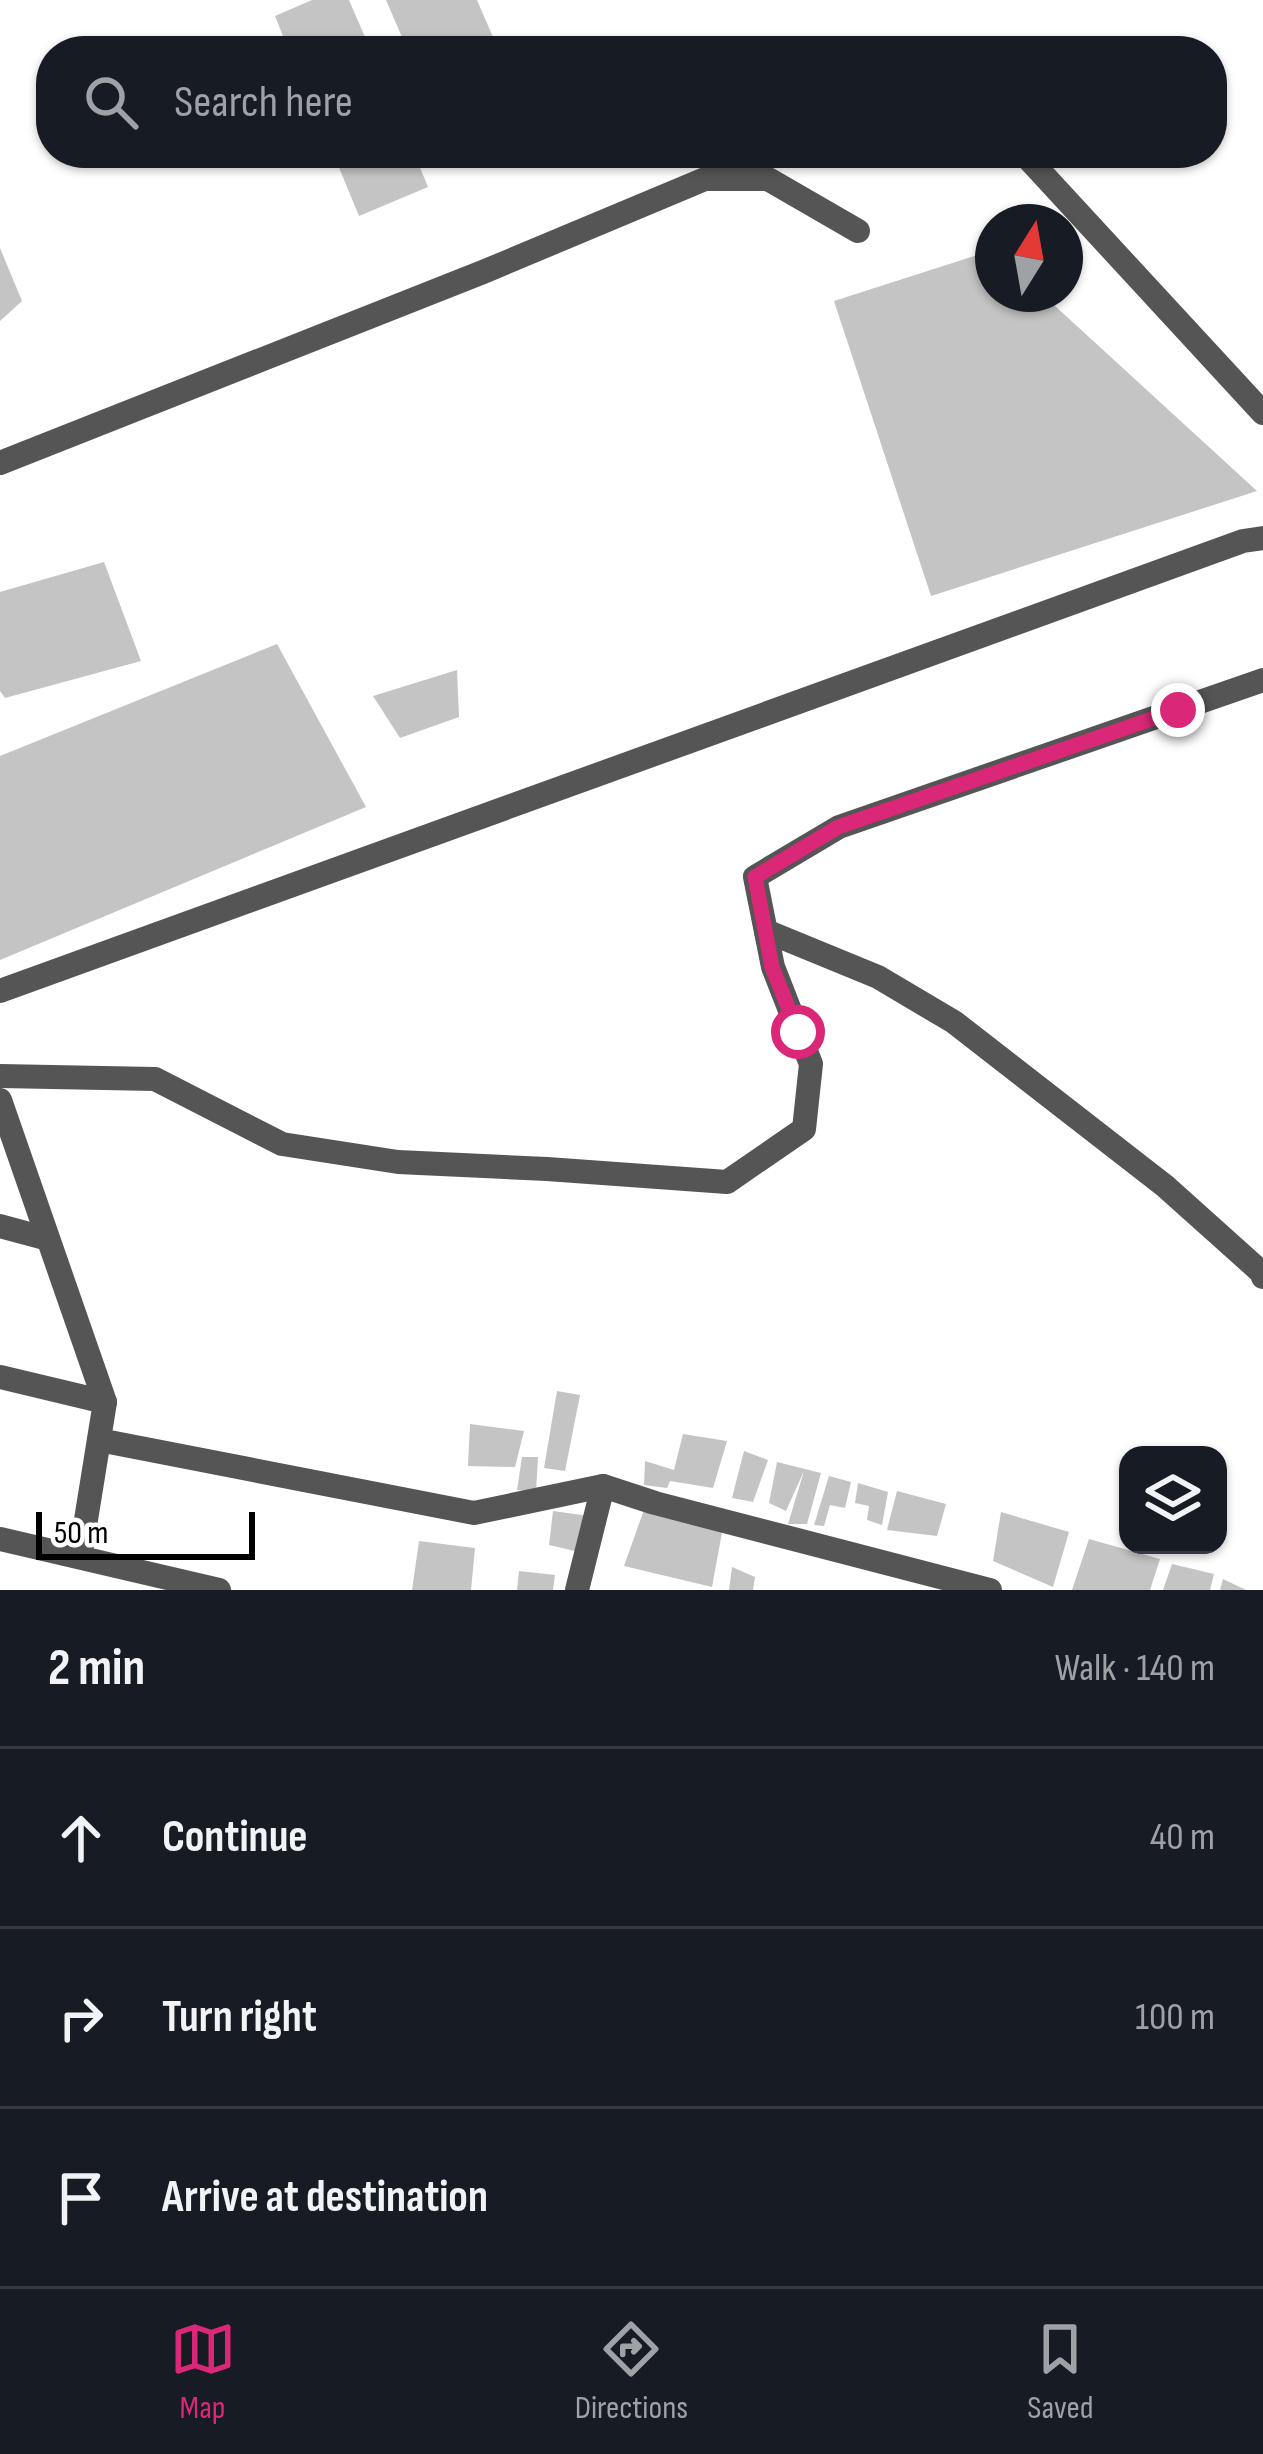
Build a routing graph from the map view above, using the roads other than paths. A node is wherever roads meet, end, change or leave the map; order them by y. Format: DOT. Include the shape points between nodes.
graph roads {
  1 [pos="1037,168"];
  2 [pos="858,231"];
  3 [pos="1263,413"];
  4 [pos="0,463"];
  5 [pos="1263,538"];
  6 [pos="1263,680"];
  7 [pos="766,931"];
  8 [pos="0,992"];
  9 [pos="0,1076"];
  10 [pos="0,1100"];
  11 [pos="0,1226"];
  12 [pos="48,1238"];
  13 [pos="1263,1277"];
  14 [pos="0,1377"];
  15 [pos="105,1402"];
  16 [pos="99,1440"];
  17 [pos="603,1486"];
  18 [pos="0,1539"];
  19 [pos="80,1557"];
  20 [pos="219,1590"];
  21 [pos="577,1590"];
  22 [pos="990,1590"];
  1 -- 3 [label="street"];
  2 -- 4 [label="street" via="768,179 705,179"];
  5 -- 8 [label="street"];
  6 -- 7 [label="street" via="838,827 755,877"];
  7 -- 9 [label="street" via="811,1064 804,1129 728,1182 398,1162 281,1144 155,1079"];
  7 -- 13 [label="street" via="878,977 954,1022 1165,1186"];
  10 -- 12 [label="street"];
  11 -- 12 [label="street"];
  12 -- 15 [label="street"];
  14 -- 15 [label="street"];
  15 -- 16 [label="street"];
  16 -- 17 [label="street" via="474,1513"];
  16 -- 19 [label="street"];
  17 -- 21 [label="street"];
  17 -- 22 [label="street"];
  18 -- 19 [label="street"];
  19 -- 20 [label="street"];
}
